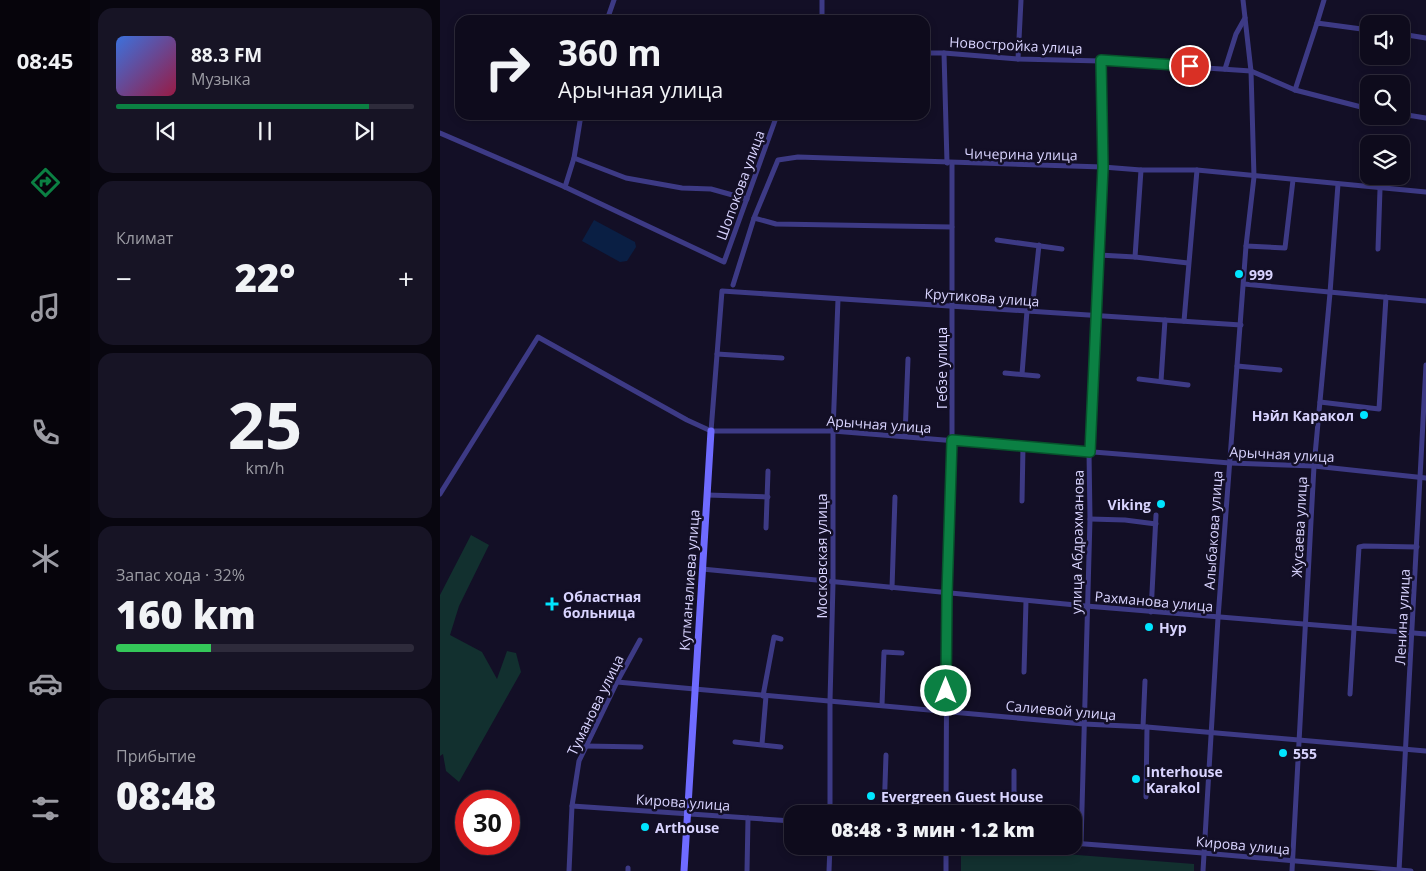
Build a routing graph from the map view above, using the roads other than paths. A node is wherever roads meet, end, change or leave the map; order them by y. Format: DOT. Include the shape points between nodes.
graph roads {
  1 [pos="614,0"];
  2 [pos="822,0"];
  3 [pos="1021,0"];
  4 [pos="1324,0"];
  5 [pos="1244,1"];
  6 [pos="609,15"];
  7 [pos="822,15"];
  8 [pos="1245,17"];
  9 [pos="1317,23"];
  10 [pos="1360,29"];
  11 [pos="1410,35"];
  12 [pos="1426,38"];
  13 [pos="930,53"];
  14 [pos="944,53"];
  15 [pos="1018,59"];
  16 [pos="1101,60"];
  17 [pos="1225,69"];
  18 [pos="1251,71"];
  19 [pos="1295,90"];
  20 [pos="1360,106"];
  21 [pos="1410,115"];
  22 [pos="1426,118"];
  23 [pos="580,120"];
  24 [pos="775,120"];
  25 [pos="440,132"];
  26 [pos="574,158"];
  27 [pos="950,163"];
  28 [pos="1103,167"];
  29 [pos="1141,170"];
  30 [pos="1197,170"];
  31 [pos="1254,177"];
  32 [pos="1293,180"];
  33 [pos="1338,184"];
  34 [pos="565,187"];
  35 [pos="1380,188"];
  36 [pos="1426,192"];
  37 [pos="747,199"];
  38 [pos="754,218"];
  39 [pos="952,227"];
  40 [pos="997,240"];
  41 [pos="1039,245"];
  42 [pos="1246,246"];
  43 [pos="1062,249"];
  44 [pos="1378,249"];
  45 [pos="1099,255"];
  46 [pos="1135,257"];
  47 [pos="1188,263"];
  48 [pos="1244,284"];
  49 [pos="733,285"];
  50 [pos="722,291"];
  51 [pos="1330,293"];
  52 [pos="1386,298"];
  53 [pos="838,299"];
  54 [pos="1426,301"];
  55 [pos="953,306"];
  56 [pos="1029,311"];
  57 [pos="1096,316"];
  58 [pos="1165,320"];
  59 [pos="1184,321"];
  60 [pos="1240,325"];
  61 [pos="717,354"];
  62 [pos="782,358"];
  63 [pos="908,359"];
  64 [pos="1426,364"];
  65 [pos="1237,366"];
  66 [pos="1280,370"];
  67 [pos="1004,372"];
  68 [pos="1022,374"];
  69 [pos="1038,376"];
  70 [pos="1139,379"];
  71 [pos="1160,381"];
  72 [pos="1188,385"];
  73 [pos="1320,402"];
  74 [pos="711,431"];
  75 [pos="833,431"];
  76 [pos="905,436"];
  77 [pos="952,440"];
  78 [pos="1023,446"];
  79 [pos="1090,452"];
  80 [pos="1230,463"];
  81 [pos="1314,466"];
  82 [pos="768,471"];
  83 [pos="1423,478"];
  84 [pos="440,494"];
  85 [pos="707,495"];
  86 [pos="768,497"];
  87 [pos="895,497"];
  88 [pos="1022,501"];
  89 [pos="1156,515"];
  90 [pos="1090,519"];
  91 [pos="1156,524"];
  92 [pos="766,528"];
  93 [pos="1417,547"];
  94 [pos="702,570"];
  95 [pos="833,582"];
  96 [pos="892,588"];
  97 [pos="947,594"];
  98 [pos="1026,600"];
  99 [pos="1086,606"];
  100 [pos="1151,612"];
  101 [pos="1218,618"];
  102 [pos="1305,626"];
  103 [pos="1354,629"];
  104 [pos="1412,633"];
  105 [pos="1426,634"];
  106 [pos="781,639"];
  107 [pos="640,640"];
  108 [pos="902,653"];
  109 [pos="1024,672"];
  110 [pos="1145,681"];
  111 [pos="616,682"];
  112 [pos="694,690"];
  113 [pos="1350,694"];
  114 [pos="765,696"];
  115 [pos="830,701"];
  116 [pos="882,706"];
  117 [pos="946,711"];
  118 [pos="1084,724"];
  119 [pos="1145,727"];
  120 [pos="1211,732"];
  121 [pos="1299,739"];
  122 [pos="735,742"];
  123 [pos="762,744"];
  124 [pos="585,746"];
  125 [pos="641,747"];
  126 [pos="781,747"];
  127 [pos="1406,749"];
  128 [pos="1426,751"];
  129 [pos="886,755"];
  130 [pos="1014,771"];
  131 [pos="1146,797"];
  132 [pos="830,805"];
  133 [pos="884,805"];
  134 [pos="946,805"];
  135 [pos="1014,805"];
  136 [pos="1081,805"];
  137 [pos="572,806"];
  138 [pos="688,813"];
  139 [pos="748,818"];
  140 [pos="784,820"];
  141 [pos="1082,844"];
  142 [pos="1203,852"];
  143 [pos="830,855"];
  144 [pos="946,855"];
  145 [pos="1292,862"];
  146 [pos="1399,870"];
  147 [pos="569,871"];
  148 [pos="684,871"];
  149 [pos="747,871"];
  150 [pos="829,871"];
  151 [pos="946,871"];
  152 [pos="1202,871"];
  153 [pos="1292,871"];
  154 [pos="1411,871"];
  1 -- 6 [label="street"];
  2 -- 7 [label="street"];
  3 -- 15 [label="street"];
  4 -- 9 [label="street"];
  5 -- 8 [label="street, Алыбакова улица"];
  8 -- 17 [label="street"];
  8 -- 18 [label="street, Алыбакова улица"];
  9 -- 10 [label="street"];
  9 -- 19 [label="street"];
  11 -- 12 [label="street"];
  13 -- 14 [label="street, Новостройка улица"];
  14 -- 15 [label="street, Новостройка улица"];
  14 -- 27 [label="street, Гебзе улица"];
  15 -- 16 [label="street, Новостройка улица"];
  16 -- 17 [label="street, Новостройка улица"];
  16 -- 28 [label="street, улица Абдрахманова"];
  17 -- 18 [label="street, Новостройка улица"];
  18 -- 19 [label="street, Новостройка улица"];
  18 -- 31 [label="street, Алыбакова улица"];
  19 -- 20 [label="street, Новостройка улица"];
  21 -- 22 [label="street"];
  23 -- 26 [label="street"];
  24 -- 37 [label="street, Шопокова улица"];
  25 -- 34 [label="street"];
  26 -- 34 [label="street"];
  26 -- 37 [label="street" via="626,178 682,188 711,189"];
  27 -- 28 [label="street, Чичерина улица"];
  27 -- 38 [label="street, Чичерина улица" via="798,157 778,160"];
  27 -- 39 [label="street, Гебзе улица"];
  28 -- 29 [label="street, Чичерина улица"];
  28 -- 45 [label="street, улица Абдрахманова"];
  29 -- 30 [label="street, Чичерина улица"];
  29 -- 46 [label="street"];
  30 -- 31 [label="street, Чичерина улица"];
  30 -- 47 [label="street"];
  31 -- 32 [label="street, Чичерина улица"];
  31 -- 42 [label="street, Алыбакова улица"];
  32 -- 33 [label="street, Чичерина улица"];
  32 -- 42 [label="street" via="1285,248"];
  33 -- 35 [label="street, Чичерина улица"];
  33 -- 51 [label="street, Жусаева улица"];
  34 -- 37 [label="street, Шопокова улица" via="724,262"];
  35 -- 36 [label="street, Чичерина улица"];
  35 -- 44 [label="street"];
  38 -- 39 [label="street" via="776,224"];
  38 -- 49 [label="street, Чичерина улица"];
  39 -- 55 [label="street, Гебзе улица"];
  40 -- 41 [label="street"];
  41 -- 43 [label="street"];
  41 -- 56 [label="street"];
  42 -- 48 [label="street, Алыбакова улица"];
  45 -- 46 [label="street"];
  45 -- 57 [label="street, улица Абдрахманова"];
  46 -- 47 [label="street"];
  47 -- 59 [label="street"];
  48 -- 51 [label="street"];
  48 -- 60 [label="street, Алыбакова улица"];
  50 -- 53 [label="street, Крутикова улица"];
  50 -- 61 [label="street, Кутманалиева улица"];
  51 -- 52 [label="street"];
  51 -- 73 [label="street, Жусаева улица"];
  52 -- 54 [label="street"];
  52 -- 73 [label="street" via="1379,409"];
  53 -- 55 [label="street, Крутикова улица"];
  53 -- 75 [label="street, Московская улица"];
  55 -- 56 [label="street, Крутикова улица"];
  55 -- 77 [label="street, Гебзе улица"];
  56 -- 57 [label="street, Крутикова улица"];
  56 -- 68 [label="street"];
  57 -- 58 [label="street, Крутикова улица"];
  57 -- 79 [label="street, улица Абдрахманова"];
  58 -- 59 [label="street, Крутикова улица"];
  58 -- 71 [label="street"];
  59 -- 60 [label="street, Крутикова улица"];
  60 -- 65 [label="street, Алыбакова улица"];
  61 -- 62 [label="street"];
  61 -- 74 [label="street, Кутманалиева улица"];
  63 -- 76 [label="street"];
  64 -- 83 [label="street, Ленина улица"];
  65 -- 66 [label="street"];
  65 -- 80 [label="street, Алыбакова улица"];
  67 -- 68 [label="street"];
  68 -- 69 [label="street"];
  70 -- 71 [label="street"];
  71 -- 72 [label="street"];
  73 -- 81 [label="street, Жусаева улица"];
  74 -- 75 [label="street, Арычная улица"];
  74 -- 84 [label="street, Арычная улица" via="538,337"];
  74 -- 85 [label="street, Кутманалиева улица"];
  75 -- 76 [label="street, Арычная улица"];
  75 -- 95 [label="street, Московская улица"];
  76 -- 77 [label="street, Арычная улица"];
  77 -- 78 [label="street, Арычная улица"];
  77 -- 97 [label="street, Гебзе улица"];
  78 -- 79 [label="street, Арычная улица"];
  78 -- 88 [label="street"];
  79 -- 80 [label="street, Арычная улица"];
  79 -- 90 [label="street, улица Абдрахманова"];
  80 -- 81 [label="street, Арычная улица"];
  80 -- 101 [label="street, Алыбакова улица"];
  81 -- 83 [label="street, Арычная улица"];
  81 -- 102 [label="street, Жусаева улица"];
  82 -- 86 [label="street"];
  83 -- 93 [label="street, Ленина улица"];
  85 -- 86 [label="street"];
  85 -- 94 [label="street, Кутманалиева улица"];
  86 -- 92 [label="street"];
  87 -- 96 [label="street"];
  89 -- 91 [label="street"];
  90 -- 91 [label="street"];
  90 -- 99 [label="street, улица Абдрахманова"];
  91 -- 100 [label="street"];
  93 -- 103 [label="street" via="1359,548"];
  93 -- 104 [label="street, Ленина улица"];
  94 -- 95 [label="street, Рахманова улица"];
  94 -- 112 [label="street, Кутманалиева улица"];
  95 -- 96 [label="street, Рахманова улица"];
  95 -- 115 [label="street, Московская улица"];
  96 -- 97 [label="street, Рахманова улица"];
  97 -- 98 [label="street, Рахманова улица"];
  97 -- 117 [label="street, Гебзе улица"];
  98 -- 99 [label="street, Рахманова улица"];
  98 -- 109 [label="street"];
  99 -- 100 [label="street, Рахманова улица"];
  99 -- 118 [label="street, улица Абдрахманова"];
  100 -- 101 [label="street, Рахманова улица"];
  101 -- 102 [label="street, Рахманова улица"];
  101 -- 120 [label="street, Алыбакова улица"];
  102 -- 103 [label="street, Рахманова улица"];
  102 -- 121 [label="street, Жусаева улица"];
  103 -- 104 [label="street, Рахманова улица"];
  103 -- 113 [label="street"];
  104 -- 105 [label="street, Рахманова улица"];
  104 -- 127 [label="street, Ленина улица"];
  106 -- 114 [label="street" via="774,637"];
  107 -- 111 [label="street, Туманова улица"];
  108 -- 116 [label="street" via="884,652"];
  110 -- 119 [label="street"];
  111 -- 112 [label="street, Салиевой улица"];
  111 -- 124 [label="street, Туманова улица"];
  112 -- 114 [label="street, Салиевой улица"];
  112 -- 138 [label="street, Кутманалиева улица"];
  114 -- 115 [label="street, Салиевой улица"];
  114 -- 123 [label="street"];
  115 -- 116 [label="street, Салиевой улица"];
  115 -- 132 [label="street, Московская улица"];
  116 -- 117 [label="street, Салиевой улица"];
  117 -- 118 [label="street, Салиевой улица"];
  117 -- 134 [label="street, Гебзе улица"];
  118 -- 119 [label="street, Салиевой улица"];
  118 -- 136 [label="street, улица Абдрахманова"];
  119 -- 120 [label="street, Салиевой улица"];
  119 -- 131 [label="street"];
  120 -- 121 [label="street, Салиевой улица"];
  120 -- 142 [label="street, Алыбакова улица"];
  121 -- 127 [label="street, Салиевой улица"];
  121 -- 145 [label="street, Жусаева улица"];
  122 -- 123 [label="street"];
  123 -- 126 [label="street"];
  124 -- 125 [label="street"];
  124 -- 137 [label="street, Туманова улица" via="579,761"];
  127 -- 128 [label="street, Салиевой улица"];
  127 -- 146 [label="street, Ленина улица"];
  129 -- 133 [label="street"];
  130 -- 135 [label="street"];
  137 -- 138 [label="street, Кирова улица"];
  137 -- 147 [label="street, Туманова улица"];
  138 -- 139 [label="street, Кирова улица"];
  138 -- 148 [label="street, Кутманалиева улица"];
  139 -- 140 [label="street, Кирова улица"];
  139 -- 149 [label="street"];
  141 -- 142 [label="street, Кирова улица"];
  142 -- 145 [label="street, Кирова улица"];
  142 -- 152 [label="street, Алыбакова улица"];
  143 -- 150 [label="street"];
  144 -- 151 [label="street"];
  145 -- 146 [label="street, Кирова улица"];
  145 -- 153 [label="street, Жусаева улица"];
  146 -- 154 [label="street, Кирова улица"];
}
